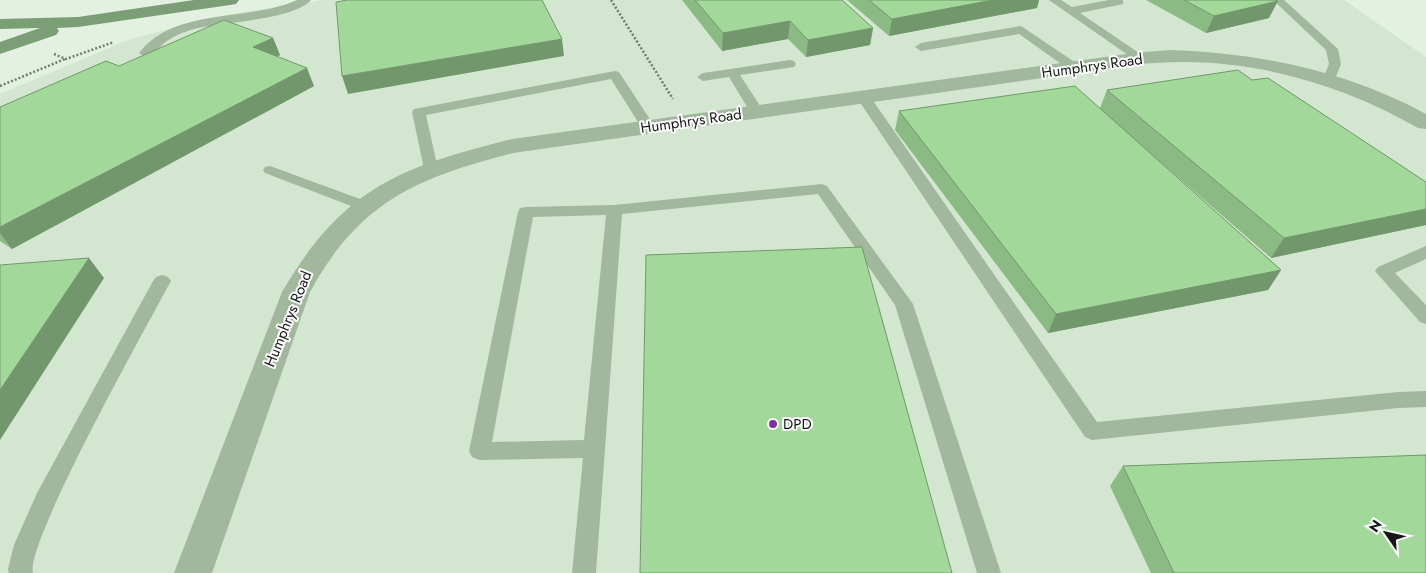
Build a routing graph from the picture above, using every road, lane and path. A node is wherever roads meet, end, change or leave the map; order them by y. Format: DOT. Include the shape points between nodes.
graph roads {
  1 [pos="230,0"];
  2 [pos="306,0"];
  3 [pos="611,0"];
  4 [pos="1054,0"];
  5 [pos="1114,0"];
  6 [pos="1278,0"];
  7 [pos="1071,11"];
  8 [pos="78,22"];
  9 [pos="0,24"];
  10 [pos="922,47"];
  11 [pos="0,48"];
  12 [pos="145,53"];
  13 [pos="66,59"];
  14 [pos="1142,59"];
  15 [pos="790,64"];
  16 [pos="1075,68"];
  17 [pos="732,72"];
  18 [pos="703,77"];
  19 [pos="1328,81"];
  20 [pos="0,86"];
  21 [pos="864,98"];
  22 [pos="757,112"];
  23 [pos="687,121"];
  24 [pos="1426,123"];
  25 [pos="648,127"];
  26 [pos="431,169"];
  27 [pos="270,170"];
  28 [pos="365,206"];
  29 [pos="614,210"];
  30 [pos="1426,252"];
  31 [pos="162,281"];
  32 [pos="1426,317"];
  33 [pos="1426,399"];
  34 [pos="595,449"];
  35 [pos="21,573"];
  36 [pos="193,573"];
  37 [pos="584,573"];
  38 [pos="989,573"];
  1 -- 8 [label="street"];
  2 -- 12 [label="lane" via="249,18 192,26 166,36"];
  3 -- 23 [label="path"];
  4 -- 7 [label="lane"];
  5 -- 7 [label="lane" via="1119,2"];
  6 -- 19 [label="lane" via="1332,49 1335,64"];
  7 -- 14 [label="lane"];
  8 -- 9 [label="street"];
  8 -- 11 [label="street"];
  10 -- 16 [label="lane" via="1021,30"];
  13 -- 20 [label="path"];
  14 -- 16 [label="street, Humphrys Road"];
  14 -- 19 [label="street, Humphrys Road" via="1169,56 1250,62"];
  15 -- 17 [label="lane"];
  16 -- 21 [label="street, Humphrys Road"];
  17 -- 18 [label="lane"];
  17 -- 22 [label="lane"];
  19 -- 24 [label="street, Humphrys Road" via="1361,92"];
  21 -- 22 [label="street, Humphrys Road"];
  21 -- 33 [label="lane" via="1092,431"];
  22 -- 23 [label="street, Humphrys Road"];
  23 -- 25 [label="street, Humphrys Road"];
  25 -- 26 [label="street, Humphrys Road" via="512,146"];
  25 -- 26 [label="lane" via="615,75 419,112"];
  26 -- 28 [label="street, Humphrys Road"];
  27 -- 28 [label="lane"];
  28 -- 36 [label="street, Humphrys Road" via="332,237 310,266 296,292"];
  29 -- 34 [label="lane"];
  29 -- 34 [label="lane" via="526,212 480,451"];
  29 -- 38 [label="lane" via="822,189 904,304"];
  30 -- 32 [label="lane" via="1384,271"];
  31 -- 35 [label="lane" via="45,500 26,545"];
  34 -- 37 [label="lane"];
}
